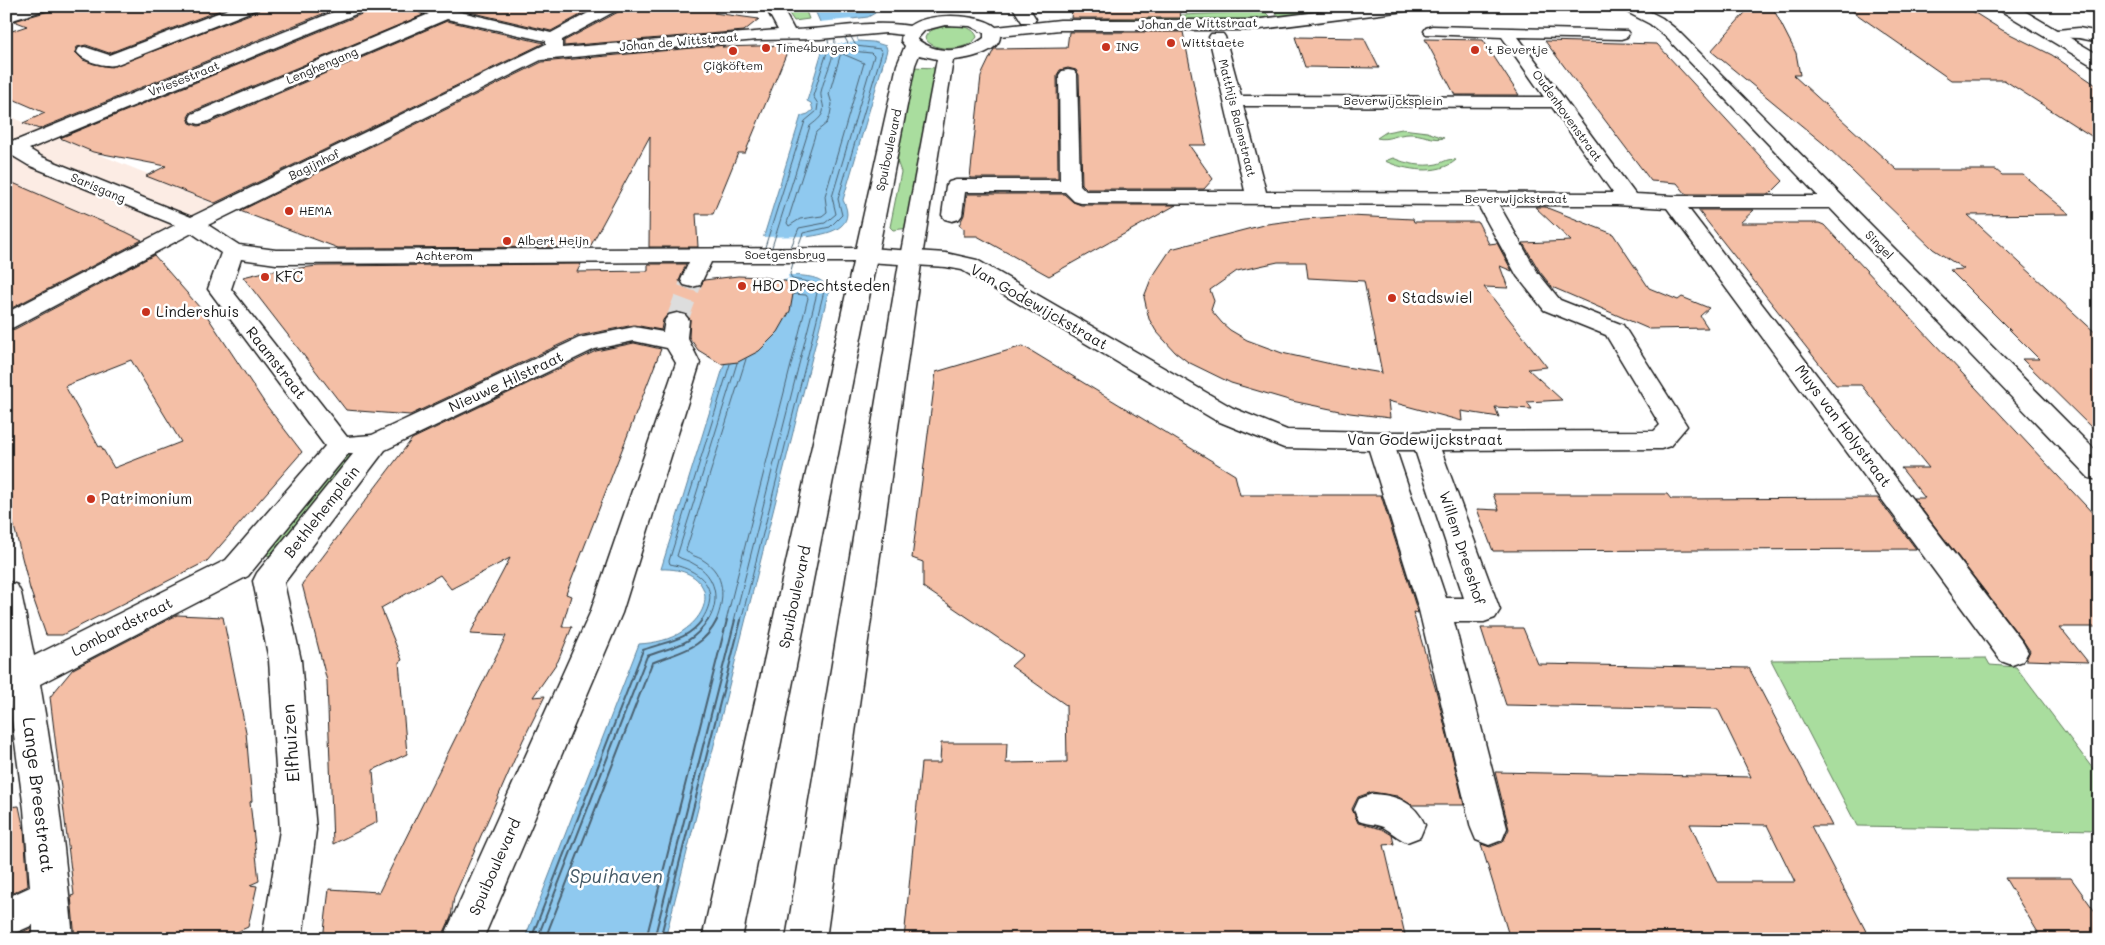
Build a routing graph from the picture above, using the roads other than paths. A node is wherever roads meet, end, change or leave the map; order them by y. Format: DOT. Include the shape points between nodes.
graph roads {
  1 [pos="42,6"];
  2 [pos="251,6"];
  3 [pos="362,6"];
  4 [pos="412,6"];
  5 [pos="613,6"];
  6 [pos="773,6"];
  7 [pos="1268,6"];
  8 [pos="1404,6"];
  9 [pos="1627,6"];
  10 [pos="2004,6"];
  11 [pos="2033,6"];
  12 [pos="1024,13"];
  13 [pos="444,14"];
  14 [pos="1650,14"];
  15 [pos="6,18"];
  16 [pos="985,28"];
  17 [pos="1432,31"];
  18 [pos="1507,33"];
  19 [pos="2079,33"];
  20 [pos="788,34"];
  21 [pos="1621,34"];
  22 [pos="2052,34"];
  23 [pos="1217,37"];
  24 [pos="2099,37"];
  25 [pos="553,38"];
  26 [pos="913,38"];
  27 [pos="2099,44"];
  28 [pos="85,52"];
  29 [pos="946,54"];
  30 [pos="537,55"];
  31 [pos="2099,62"];
  32 [pos="1068,75"];
  33 [pos="1239,101"];
  34 [pos="1549,102"];
  35 [pos="1282,117"];
  36 [pos="199,118"];
  37 [pos="1515,122"];
  38 [pos="9,148"];
  39 [pos="1315,178"];
  40 [pos="1555,181"];
  41 [pos="1070,186"];
  42 [pos="1263,198"];
  43 [pos="1485,199"];
  44 [pos="1622,199"];
  45 [pos="1673,202"];
  46 [pos="1836,202"];
  47 [pos="952,215"];
  48 [pos="194,225"];
  49 [pos="233,251"];
  50 [pos="703,255"];
  51 [pos="867,255"];
  52 [pos="911,257"];
  53 [pos="692,280"];
  54 [pos="6,322"];
  55 [pos="676,331"];
  56 [pos="1425,440"];
  57 [pos="1380,441"];
  58 [pos="376,444"];
  59 [pos="340,446"];
  60 [pos="2099,471"];
  61 [pos="252,575"];
  62 [pos="6,593"];
  63 [pos="1435,610"];
  64 [pos="2012,652"];
  65 [pos="14,681"];
  66 [pos="1372,810"];
  67 [pos="1407,825"];
  68 [pos="1489,828"];
  69 [pos="51,897"];
  70 [pos="6,918"];
  71 [pos="53,939"];
  72 [pos="282,939"];
  73 [pos="463,939"];
  74 [pos="722,939"];
  75 [pos="806,939"];
  1 -- 15 [label="street"];
  2 -- 28 [label="street" via="109,62"];
  3 -- 38 [label="street, Vriesestraat"];
  4 -- 13 [label="street"];
  5 -- 25 [label="street, Bagijnhof"];
  6 -- 20 [label="street"];
  7 -- 12 [label="street, Johan de Wittstraat"];
  8 -- 16 [label="street, Johan de Wittstraat" via="1239,26"];
  9 -- 14 [label="street, Singel"];
  10 -- 22 [label="street"];
  11 -- 19 [label="street"];
  12 -- 16 [label="street, Johan de Wittstraat"];
  13 -- 25 [label="street"];
  13 -- 36 [label="street, Lenghengang"];
  14 -- 46 [label="street, Singel"];
  16 -- 26 [label="street" via="946,20 926,24"];
  16 -- 29 [label="street" via="992,40 982,48"];
  17 -- 18 [label="street"];
  18 -- 21 [label="street"];
  18 -- 34 [label="street, Oudenhovenstraat"];
  19 -- 22 [label="street"];
  19 -- 24 [label="street"];
  19 -- 27 [label="street"];
  20 -- 26 [label="street, Johan de Wittstraat" via="886,28"];
  20 -- 30 [label="street, Johan de Wittstraat"];
  22 -- 31 [label="street"];
  23 -- 33 [label="street, Matthijs Balenstraat"];
  25 -- 30 [label="street, Bagijnhof" via="555,46"];
  26 -- 29 [label="street" via="927,52"];
  26 -- 51 [label="street, Spuiboulevard"];
  29 -- 52 [label="street"];
  30 -- 48 [label="street, Bagijnhof"];
  32 -- 41 [label="street"];
  33 -- 34 [label="street, Beverwijcksplein"];
  33 -- 35 [label="street"];
  33 -- 42 [label="street, Matthijs Balenstraat"];
  34 -- 37 [label="street"];
  34 -- 44 [label="street, Oudenhovenstraat"];
  38 -- 48 [label="street, Sarisgang"];
  39 -- 42 [label="street"];
  40 -- 44 [label="street"];
  41 -- 42 [label="street, Beverwijckstraat" via="1081,197"];
  41 -- 47 [label="street" via="956,186"];
  42 -- 43 [label="street, Beverwijckstraat"];
  43 -- 44 [label="street, Beverwijckstraat"];
  43 -- 56 [label="street, Van Godewijckstraat" via="1528,276 1552,305 1614,330 1674,426 1661,440"];
  44 -- 45 [label="street, Beverwijckstraat"];
  45 -- 46 [label="street, Beverwijckstraat"];
  45 -- 64 [label="street, Muys van Holystraat"];
  46 -- 60 [label="street, Singel"];
  48 -- 49 [label="street, Achterom"];
  48 -- 54 [label="street, Bagijnhof"];
  49 -- 50 [label="street, Achterom" via="276,257"];
  49 -- 59 [label="street, Raamstraat" via="219,289"];
  50 -- 51 [label="street, Soetgensbrug"];
  50 -- 53 [label="street"];
  51 -- 52 [label="street"];
  51 -- 74 [label="street, Spuiboulevard"];
  52 -- 57 [label="street, Van Godewijckstraat" via="970,265 1224,414 1284,439"];
  52 -- 75 [label="street"];
  55 -- 58 [label="street, Nieuwe Hilstraat" via="634,334 588,343"];
  55 -- 73 [label="street, Spuiboulevard" via="688,363 606,613"];
  56 -- 57 [label="street, Van Godewijckstraat"];
  56 -- 63 [label="street, Willem Dreeshof" via="1484,610"];
  57 -- 63 [label="street"];
  58 -- 59 [label="street, Nieuwe Hilstraat"];
  58 -- 61 [label="street, Bethlehemplein"];
  59 -- 61 [label="street, Bethlehemplein"];
  61 -- 65 [label="street, Lombardstraat"];
  61 -- 72 [label="street, Elfhuizen" via="285,660 298,830"];
  62 -- 65 [label="street, Lange Breestraat"];
  63 -- 68 [label="street"];
  65 -- 69 [label="street, Lange Breestraat" via="37,769"];
  66 -- 67 [label="street" via="1389,812"];
  69 -- 70 [label="street"];
  69 -- 71 [label="street, Lange Breestraat"];
}
